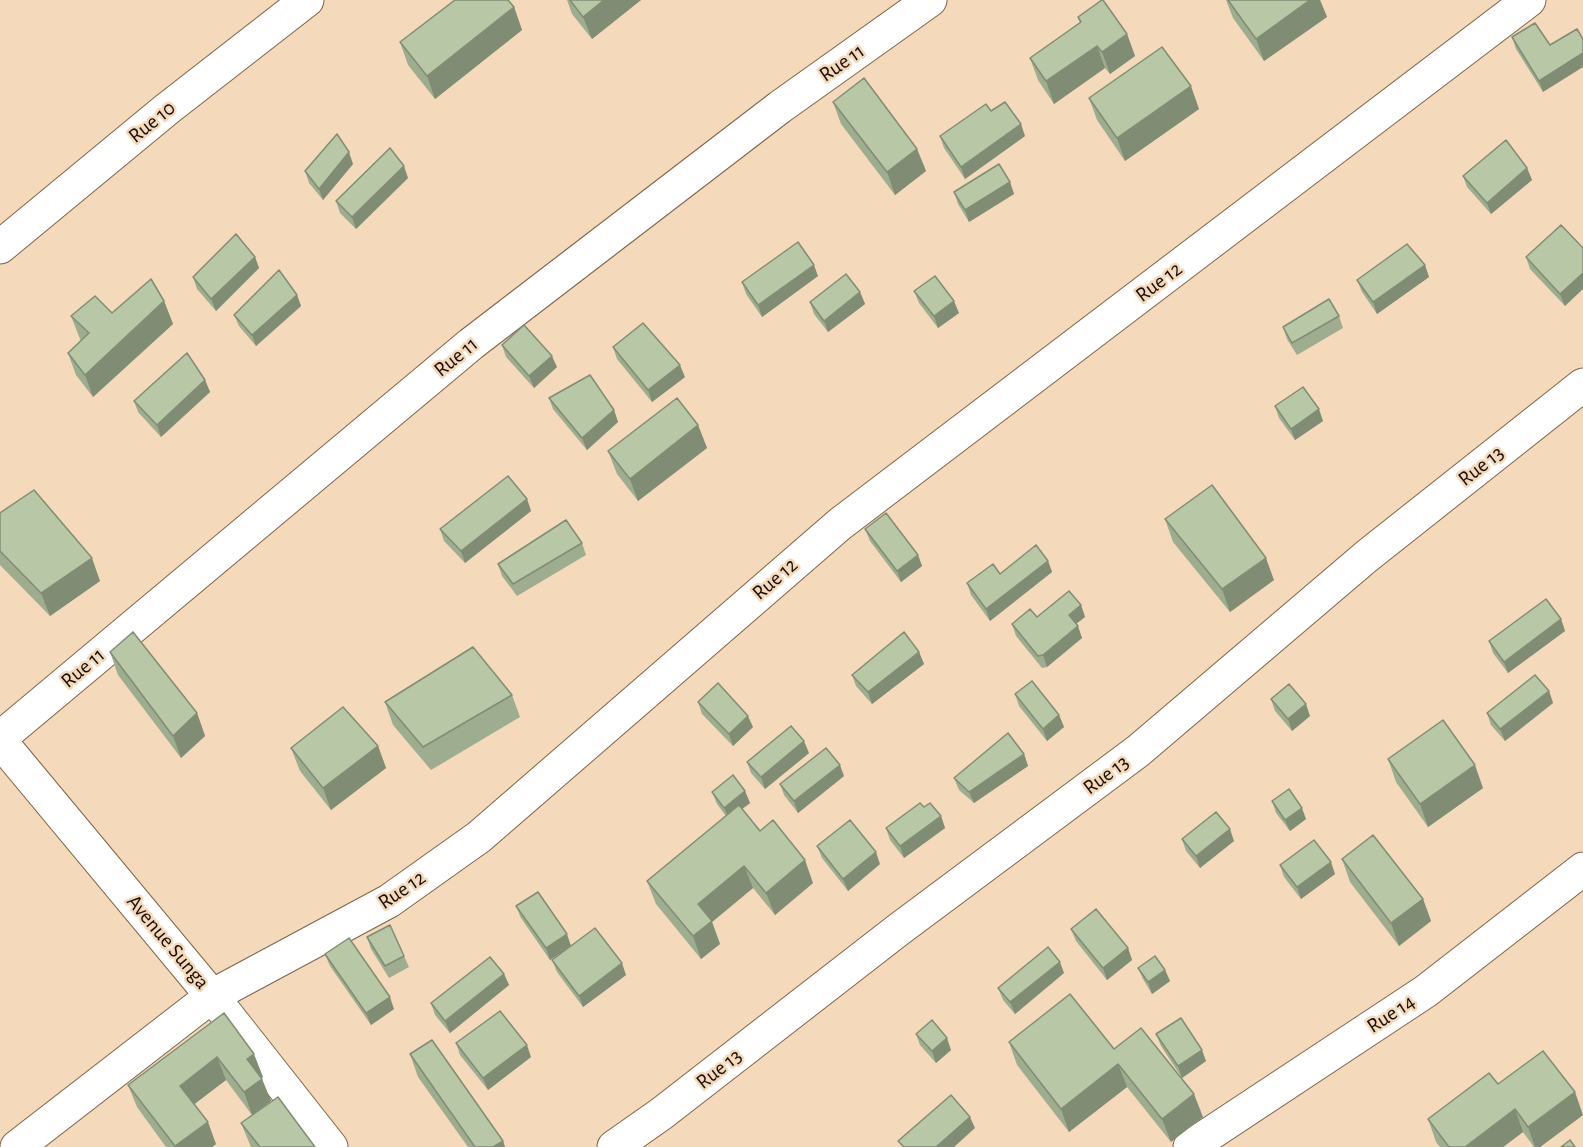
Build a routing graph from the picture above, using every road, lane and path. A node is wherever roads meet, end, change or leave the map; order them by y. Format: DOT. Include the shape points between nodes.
graph roads {
  1 [pos="307,0"];
  2 [pos="930,0"];
  3 [pos="1529,0"];
  4 [pos="0,247"];
  5 [pos="1583,385"];
  6 [pos="0,739"];
  7 [pos="1583,868"];
  8 [pos="212,996"];
  9 [pos="17,1147"];
  10 [pos="331,1147"];
  11 [pos="614,1147"];
  12 [pos="1190,1147"];
  1 -- 4 [label="street, Rue 10"];
  2 -- 6 [label="street, Rue 11" via="780,106 471,344"];
  3 -- 8 [label="street, Rue 12" via="840,524 479,837 388,901"];
  5 -- 11 [label="street, Rue 13" via="1367,556 1138,751"];
  6 -- 8 [label="street, Avenue Sunga"];
  7 -- 12 [label="street, Rue 14" via="1426,991"];
  8 -- 9 [label="street, Rue 12"];
  8 -- 10 [label="street, Avenue Sunga"];
}
